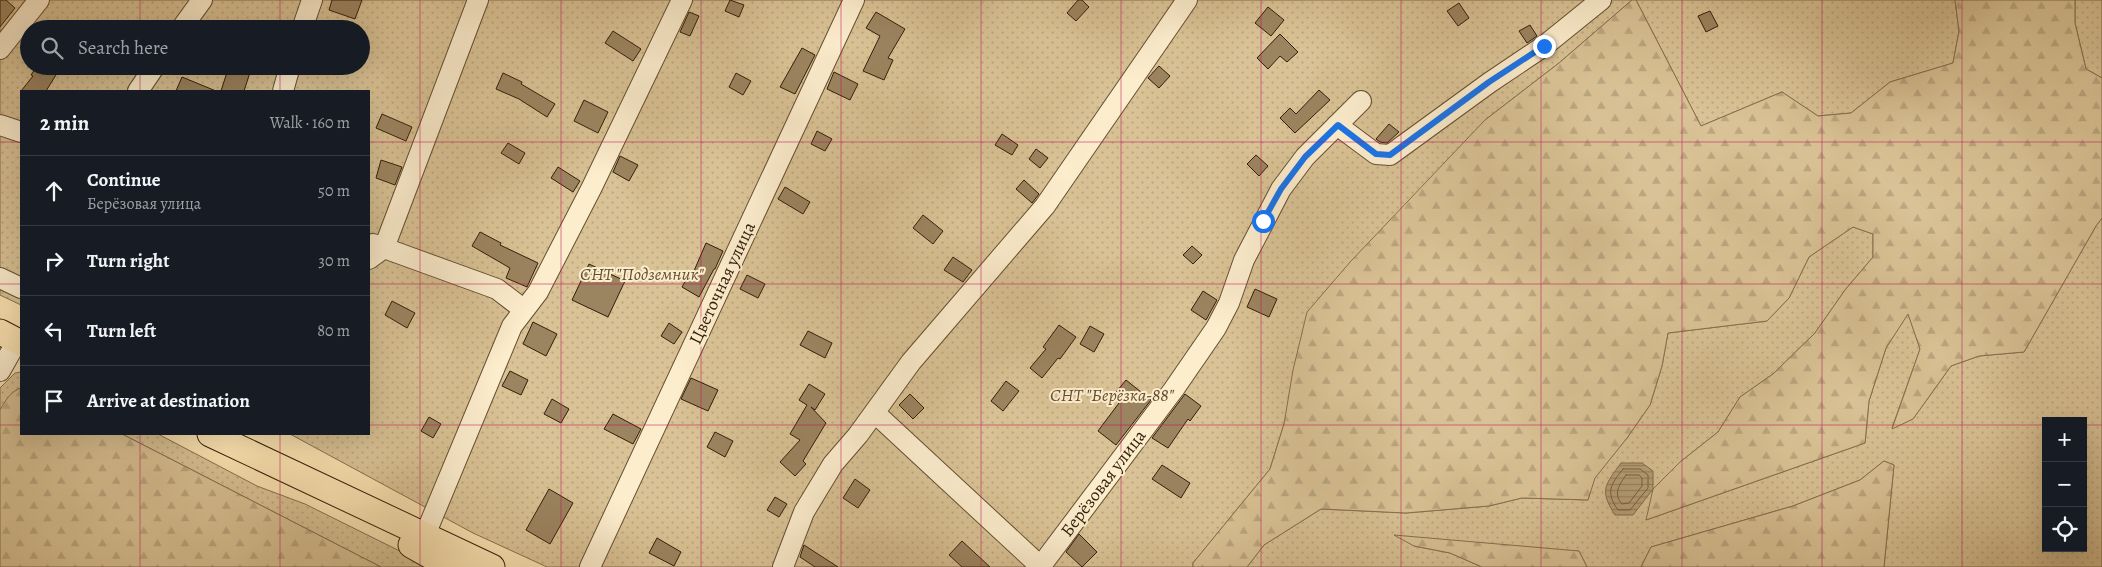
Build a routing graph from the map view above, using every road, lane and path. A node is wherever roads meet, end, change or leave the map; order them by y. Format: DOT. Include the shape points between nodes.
graph roads {
  1 [pos="39,0"];
  2 [pos="202,0"];
  3 [pos="312,0"];
  4 [pos="478,0"];
  5 [pos="682,0"];
  6 [pos="854,0"];
  7 [pos="1187,0"];
  8 [pos="1601,0"];
  9 [pos="23,20"];
  10 [pos="188,20"];
  11 [pos="305,20"];
  12 [pos="20,24"];
  13 [pos="0,49"];
  14 [pos="149,75"];
  15 [pos="287,75"];
  16 [pos="139,90"];
  17 [pos="283,90"];
  18 [pos="1361,101"];
  19 [pos="0,125"];
  20 [pos="1338,125"];
  21 [pos="20,132"];
  22 [pos="374,250"];
  23 [pos="0,278"];
  24 [pos="20,288"];
  25 [pos="523,309"];
  26 [pos="13,339"];
  27 [pos="0,371"];
  28 [pos="875,413"];
  29 [pos="198,435"];
  30 [pos="212,435"];
  31 [pos="424,535"];
  32 [pos="450,567"];
  33 [pos="492,567"];
  34 [pos="590,567"];
  35 [pos="783,567"];
  36 [pos="1040,567"];
  1 -- 9 [label="street"];
  2 -- 10 [label="street"];
  3 -- 11 [label="street"];
  4 -- 22 [label="street"];
  5 -- 25 [label="street" via="588,195 538,292"];
  6 -- 34 [label="street, Цветочная улица"];
  7 -- 28 [label="street" via="1045,206 911,362"];
  8 -- 20 [label="street" via="1544,46 1390,155 1376,154"];
  12 -- 13 [label="street"];
  14 -- 16 [label="street"];
  15 -- 17 [label="street"];
  18 -- 20 [label="street, Берёзовая улица"];
  19 -- 21 [label="street"];
  20 -- 36 [label="street, Берёзовая улица" via="1305,157 1281,189 1244,260 1229,303 1216,328"];
  22 -- 25 [label="street" via="497,289"];
  23 -- 24 [label="street"];
  25 -- 31 [label="street" via="512,326"];
  26 -- 27 [label="street"];
  28 -- 35 [label="street" via="819,486 797,528"];
  28 -- 36 [label="street"];
  29 -- 32 [label="main road"];
  30 -- 31 [label="main road"];
  31 -- 33 [label="main road"];
}
